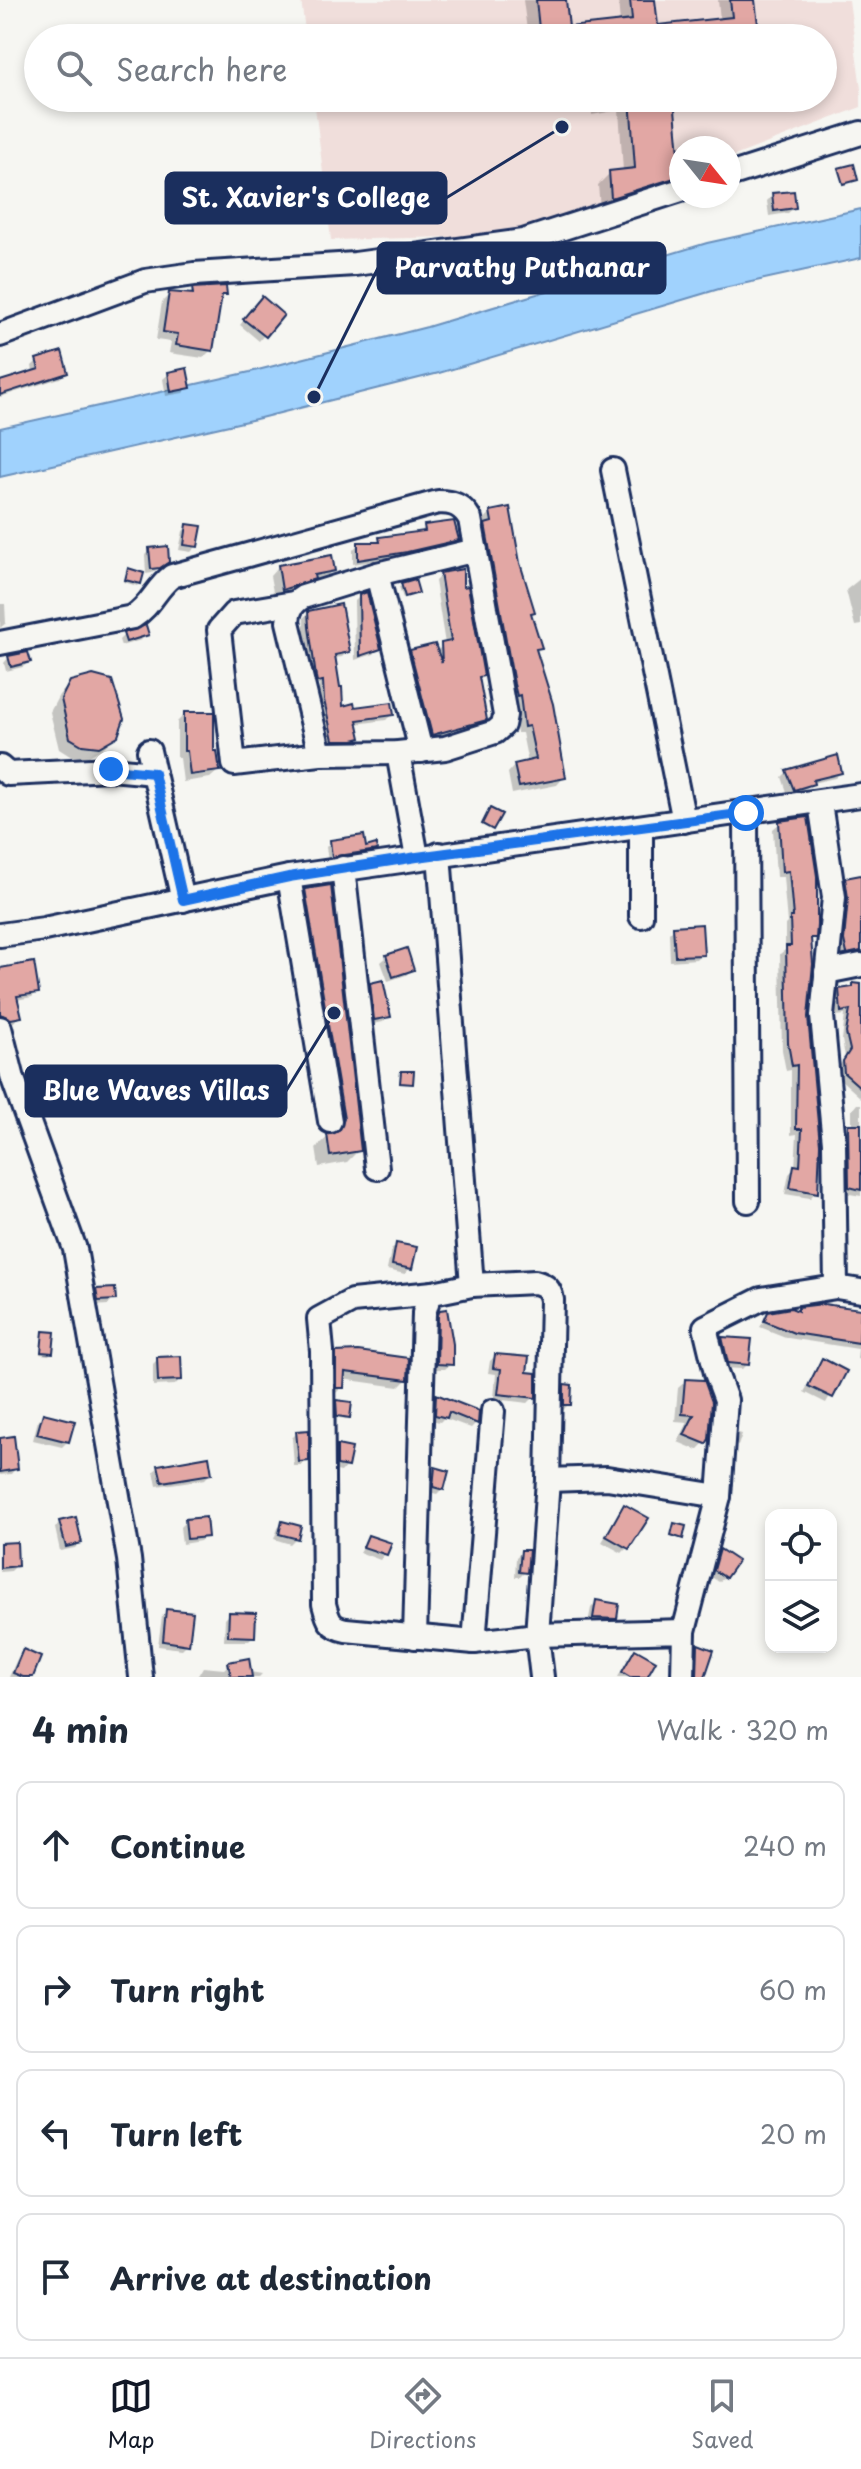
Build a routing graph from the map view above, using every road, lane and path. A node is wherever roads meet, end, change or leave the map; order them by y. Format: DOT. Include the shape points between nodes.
graph roads {
  1 [pos="861,133"];
  2 [pos="741,171"];
  3 [pos="669,194"];
  4 [pos="0,335"];
  5 [pos="613,470"];
  6 [pos="476,550"];
  7 [pos="377,574"];
  8 [pos="293,603"];
  9 [pos="0,643"];
  10 [pos="421,751"];
  11 [pos="398,753"];
  12 [pos="320,754"];
  13 [pos="0,767"];
  14 [pos="861,795"];
  15 [pos="820,803"];
  16 [pos="746,813"];
  17 [pos="684,821"];
  18 [pos="641,827"];
  19 [pos="428,855"];
  20 [pos="343,868"];
  21 [pos="289,877"];
  22 [pos="183,900"];
  23 [pos="641,916"];
  24 [pos="0,935"];
  25 [pos="861,965"];
  26 [pos="826,972"];
  27 [pos="0,1028"];
  28 [pos="7,1080"];
  29 [pos="330,1121"];
  30 [pos="377,1168"];
  31 [pos="748,1201"];
  32 [pos="472,1285"];
  33 [pos="836,1287"];
  34 [pos="861,1291"];
  35 [pos="433,1293"];
  36 [pos="493,1411"];
  37 [pos="548,1480"];
  38 [pos="719,1496"];
  39 [pos="684,1631"];
  40 [pos="537,1635"];
  41 [pos="415,1637"];
  42 [pos="474,1642"];
  43 [pos="141,1677"];
  44 [pos="542,1677"];
  45 [pos="683,1677"];
  1 -- 2 [label="street"];
  3 -- 4 [label="street" via="523,241 355,264 145,281"];
  5 -- 17 [label="street"];
  6 -- 7 [label="street"];
  6 -- 9 [label="street" via="464,509 438,502 172,576 133,617"];
  6 -- 10 [label="street" via="503,725 445,748"];
  7 -- 8 [label="street"];
  7 -- 10 [label="street"];
  8 -- 12 [label="street" via="288,622"];
  8 -- 12 [label="street" via="234,613 219,630 234,764"];
  10 -- 11 [label="street"];
  11 -- 12 [label="street"];
  11 -- 19 [label="street"];
  13 -- 22 [label="street" via="8,774 59,774 151,762"];
  14 -- 15 [label="street"];
  15 -- 16 [label="street"];
  15 -- 26 [label="street" via="834,897"];
  16 -- 17 [label="street"];
  16 -- 31 [label="street"];
  17 -- 18 [label="street"];
  18 -- 19 [label="street"];
  18 -- 23 [label="street"];
  19 -- 20 [label="street"];
  19 -- 32 [label="street"];
  20 -- 21 [label="street"];
  20 -- 30 [label="street"];
  21 -- 22 [label="street"];
  21 -- 29 [label="street"];
  22 -- 24 [label="street"];
  25 -- 26 [label="street"];
  26 -- 33 [label="street" via="822,1016 834,1143"];
  27 -- 28 [label="street"];
  28 -- 43 [label="street" via="75,1249 129,1559"];
  32 -- 35 [label="street"];
  32 -- 37 [label="street" via="535,1282 550,1290"];
  33 -- 34 [label="street"];
  33 -- 38 [label="street" via="761,1299 705,1327 726,1400"];
  35 -- 41 [label="street" via="424,1313"];
  35 -- 41 [label="street" via="352,1301 319,1319 328,1620 335,1628"];
  36 -- 42 [label="street"];
  37 -- 38 [label="street" via="607,1478"];
  37 -- 40 [label="street"];
  38 -- 39 [label="street"];
  39 -- 40 [label="street"];
  39 -- 45 [label="street"];
  40 -- 42 [label="street"];
  40 -- 44 [label="street"];
  41 -- 42 [label="street"];
}
